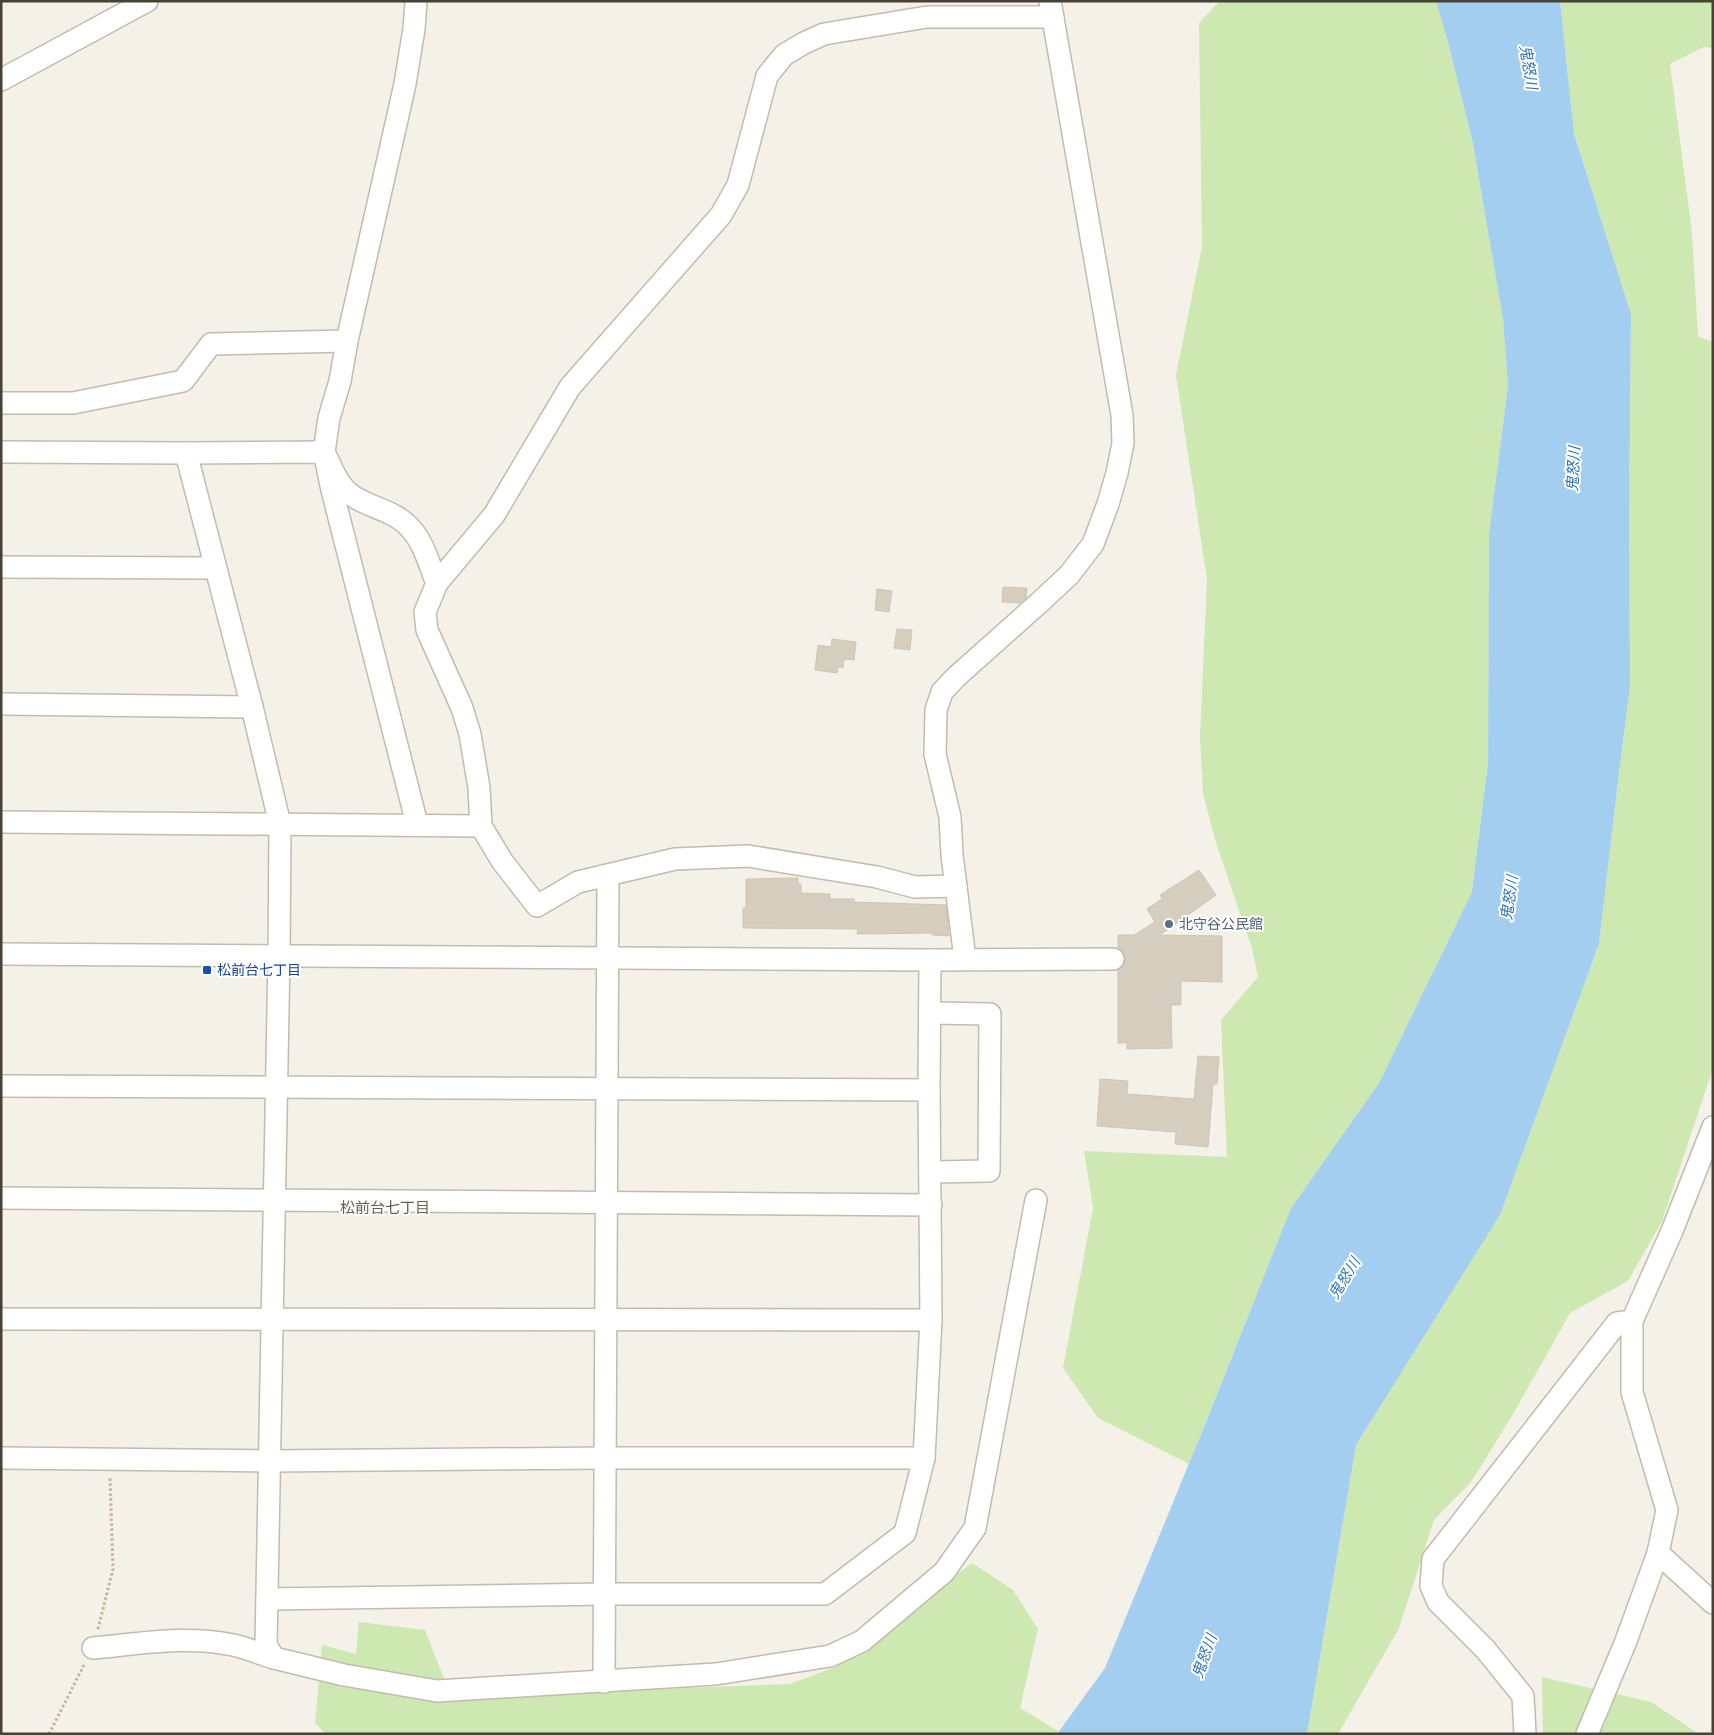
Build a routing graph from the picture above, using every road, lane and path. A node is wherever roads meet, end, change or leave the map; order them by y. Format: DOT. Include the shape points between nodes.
graph roads {
  1 [pos="147,1"];
  2 [pos="416,1"];
  3 [pos="1051,9"];
  4 [pos="1,80"];
  5 [pos="347,342"];
  6 [pos="1,403"];
  7 [pos="1,452"];
  8 [pos="324,452"];
  9 [pos="186,453"];
  10 [pos="1,567"];
  11 [pos="215,568"];
  12 [pos="437,583"];
  13 [pos="1,704"];
  14 [pos="252,708"];
  15 [pos="1,822"];
  16 [pos="280,824"];
  17 [pos="417,824"];
  18 [pos="481,826"];
  19 [pos="608,875"];
  20 [pos="956,886"];
  21 [pos="1,954"];
  22 [pos="279,956"];
  23 [pos="608,957"];
  24 [pos="965,959"];
  25 [pos="1113,959"];
  26 [pos="930,960"];
  27 [pos="930,1013"];
  28 [pos="1,1086"];
  29 [pos="277,1087"];
  30 [pos="607,1089"];
  31 [pos="929,1090"];
  32 [pos="1713,1127"];
  33 [pos="930,1172"];
  34 [pos="1,1198"];
  35 [pos="275,1200"];
  36 [pos="1036,1200"];
  37 [pos="607,1202"];
  38 [pos="931,1205"];
  39 [pos="1,1319"];
  40 [pos="272,1319"];
  41 [pos="606,1320"];
  42 [pos="931,1320"];
  43 [pos="1632,1321"];
  44 [pos="1,1458"];
  45 [pos="606,1458"];
  46 [pos="924,1458"];
  47 [pos="109,1459"];
  48 [pos="270,1461"];
  49 [pos="1658,1553"];
  50 [pos="605,1594"];
  51 [pos="267,1599"];
  52 [pos="1713,1603"];
  53 [pos="93,1648"];
  54 [pos="274,1658"];
  55 [pos="604,1682"];
  56 [pos="49,1734"];
  57 [pos="1525,1734"];
  58 [pos="1587,1734"];
  1 -- 4 [label="street"];
  2 -- 5 [label="street" via="405,84"];
  3 -- 12 [label="street" via="927,17 824,34 784,55 767,76 738,185 722,215 570,387 494,514"];
  3 -- 20 [label="street" via="1122,415 1123,443 1108,504 1093,544 1069,575 942,692 936,710 935,754 950,817"];
  5 -- 6 [label="street" via="211,344 183,380 73,403"];
  5 -- 8 [label="street"];
  7 -- 9 [label="street"];
  8 -- 9 [label="street"];
  8 -- 12 [label="street" via="341,485 350,494 409,526 419,539"];
  8 -- 17 [label="street"];
  9 -- 11 [label="street"];
  10 -- 11 [label="street"];
  11 -- 14 [label="street"];
  12 -- 18 [label="street" via="426,612 427,630 462,708 470,734 479,788"];
  13 -- 14 [label="street"];
  14 -- 16 [label="street"];
  15 -- 16 [label="street"];
  16 -- 17 [label="street"];
  16 -- 22 [label="street"];
  17 -- 18 [label="street"];
  18 -- 19 [label="street" via="502,861 537,906 578,882"];
  19 -- 20 [label="street" via="675,859 748,856 878,877 915,887"];
  19 -- 23 [label="street"];
  20 -- 24 [label="street"];
  21 -- 22 [label="street"];
  22 -- 23 [label="street"];
  22 -- 29 [label="street"];
  23 -- 26 [label="street"];
  23 -- 30 [label="street"];
  24 -- 25 [label="street"];
  24 -- 26 [label="street"];
  26 -- 27 [label="street"];
  27 -- 31 [label="street"];
  27 -- 33 [label="street" via="990,1014 989,1171"];
  28 -- 29 [label="street"];
  29 -- 30 [label="street"];
  29 -- 35 [label="street"];
  30 -- 31 [label="street"];
  30 -- 37 [label="street"];
  31 -- 33 [label="street"];
  32 -- 43 [label="street"];
  33 -- 38 [label="street"];
  34 -- 35 [label="street"];
  35 -- 37 [label="street"];
  35 -- 40 [label="street"];
  36 -- 55 [label="street" via="974,1528 944,1572 862,1641 830,1656 716,1674"];
  37 -- 38 [label="street"];
  37 -- 41 [label="street"];
  38 -- 42 [label="street"];
  39 -- 40 [label="street"];
  40 -- 41 [label="street"];
  40 -- 48 [label="street"];
  41 -- 42 [label="street"];
  41 -- 45 [label="street"];
  42 -- 46 [label="street"];
  43 -- 49 [label="street" via="1632,1392 1667,1510"];
  43 -- 57 [label="street" via="1617,1323 1433,1559 1431,1586 1438,1602 1485,1649 1523,1696"];
  44 -- 47 [label="street"];
  45 -- 46 [label="street"];
  45 -- 48 [label="street"];
  45 -- 50 [label="street"];
  46 -- 50 [label="street" via="905,1533 825,1594"];
  47 -- 48 [label="street"];
  47 -- 53 [label="path" via="113,1569"];
  48 -- 51 [label="street"];
  49 -- 52 [label="street"];
  49 -- 58 [label="street"];
  50 -- 51 [label="street"];
  50 -- 55 [label="street"];
  51 -- 54 [label="street" via="266,1645"];
  53 -- 54 [label="street" via="200,1641 232,1645"];
  53 -- 56 [label="path"];
  54 -- 55 [label="street" via="344,1675 437,1691"];
}
